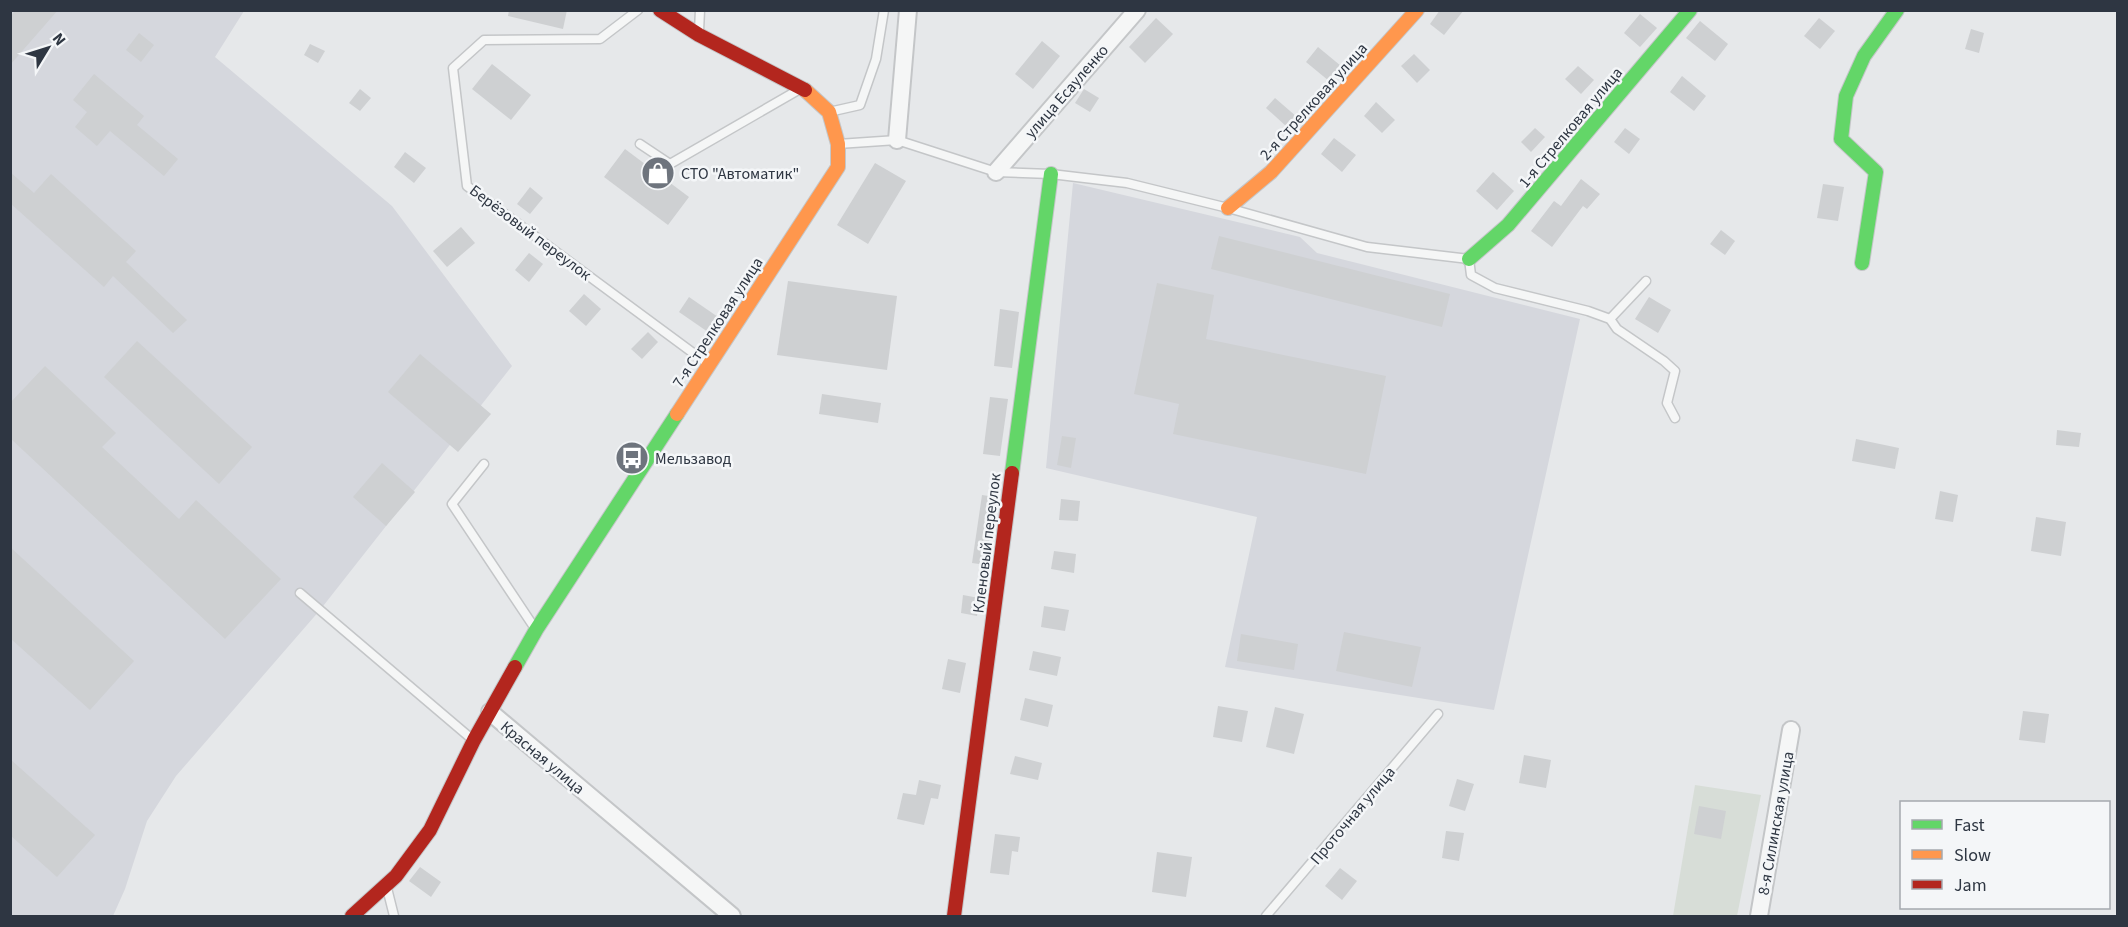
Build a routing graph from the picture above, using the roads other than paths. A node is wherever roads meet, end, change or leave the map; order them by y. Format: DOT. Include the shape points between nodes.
graph roads {
  1 [pos="638,10"];
  2 [pos="660,10"];
  3 [pos="700,10"];
  4 [pos="884,10"];
  5 [pos="908,10"];
  6 [pos="1137,10"];
  7 [pos="1417,10"];
  8 [pos="1897,10"];
  9 [pos="1685,12"];
  10 [pos="699,35"];
  11 [pos="802,87"];
  12 [pos="829,112"];
  13 [pos="897,140"];
  14 [pos="640,144"];
  15 [pos="838,144"];
  16 [pos="996,172"];
  17 [pos="1051,174"];
  18 [pos="1228,208"];
  19 [pos="1469,259"];
  20 [pos="1863,263"];
  21 [pos="1646,282"];
  22 [pos="1610,319"];
  23 [pos="709,365"];
  24 [pos="1676,418"];
  25 [pos="484,464"];
  26 [pos="300,592"];
  27 [pos="536,630"];
  28 [pos="490,712"];
  29 [pos="1438,714"];
  30 [pos="1791,730"];
  31 [pos="474,740"];
  32 [pos="386,885"];
  33 [pos="352,916"];
  34 [pos="394,916"];
  35 [pos="732,916"];
  36 [pos="954,916"];
  37 [pos="1266,916"];
  38 [pos="1759,916"];
  1 -- 23 [label="lane, Берёзовый переулок" via="600,39 484,40 453,68 467,186"];
  2 -- 10 [label="street"];
  3 -- 10 [label="lane"];
  4 -- 12 [label="lane" via="876,59 860,105"];
  5 -- 13 [label="street"];
  6 -- 16 [label="street, улица Есауленко"];
  7 -- 18 [label="street, 2-я Стрелковая улица" via="1271,172"];
  8 -- 20 [label="street" via="1864,56 1846,96 1841,139 1876,172"];
  9 -- 19 [label="street, 1-я Стрелковая улица" via="1508,225"];
  10 -- 11 [label="street"];
  11 -- 12 [label="street"];
  11 -- 14 [label="lane" via="670,164"];
  12 -- 15 [label="street, 7-я Стрелковая улица"];
  13 -- 15 [label="lane"];
  13 -- 16 [label="lane"];
  15 -- 23 [label="street, 7-я Стрелковая улица" via="838,167"];
  16 -- 17 [label="lane"];
  17 -- 18 [label="lane" via="1127,183"];
  17 -- 36 [label="street, Кленовый переулок"];
  18 -- 19 [label="lane" via="1367,248"];
  19 -- 22 [label="lane" via="1471,275 1495,288"];
  21 -- 22 [label="lane"];
  22 -- 24 [label="lane" via="1617,329 1675,371 1667,403"];
  23 -- 27 [label="street, 7-я Стрелковая улица"];
  25 -- 27 [label="lane" via="452,504"];
  26 -- 31 [label="lane"];
  27 -- 28 [label="street, 7-я Стрелковая улица"];
  28 -- 31 [label="street, Красная улица"];
  28 -- 35 [label="street, Красная улица"];
  29 -- 37 [label="lane, Проточная улица"];
  30 -- 38 [label="street, 8-я Силинская улица"];
  31 -- 32 [label="street, Красная улица" via="430,830"];
  32 -- 33 [label="street, Красная улица"];
  32 -- 34 [label="lane"];
}
